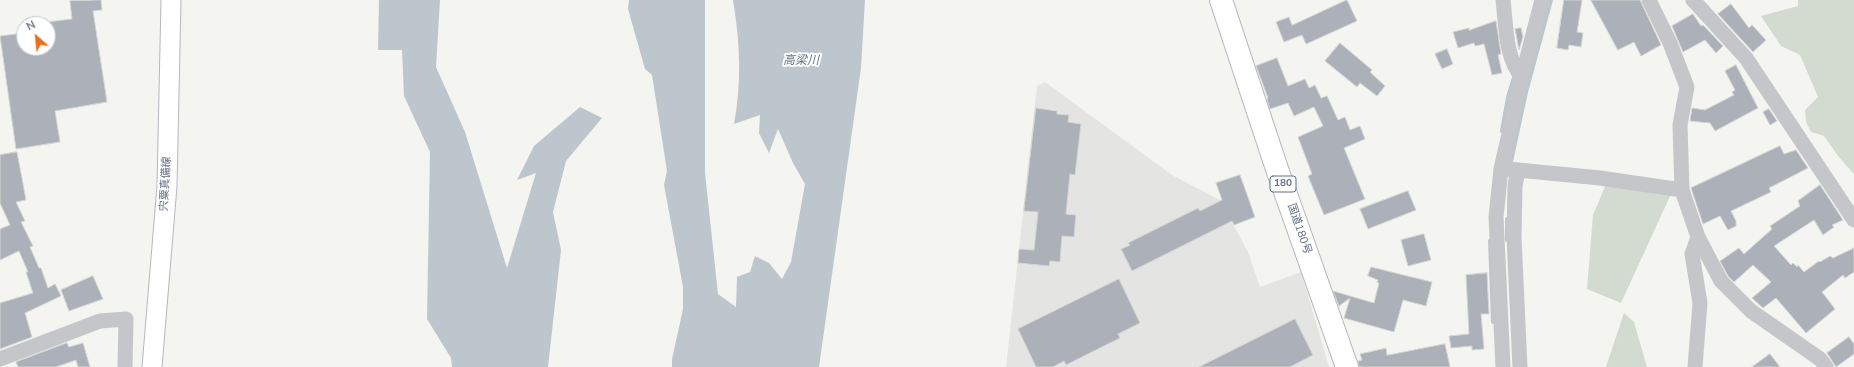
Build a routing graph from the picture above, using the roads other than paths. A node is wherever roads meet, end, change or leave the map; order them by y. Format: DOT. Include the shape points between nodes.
graph roads {
  1 [pos="172,0"];
  2 [pos="1221,0"];
  3 [pos="1503,0"];
  4 [pos="1542,0"];
  5 [pos="1649,0"];
  6 [pos="1693,0"];
  7 [pos="1519,73"];
  8 [pos="1510,169"];
  9 [pos="1682,190"];
  10 [pos="1854,220"];
  11 [pos="1698,237"];
  12 [pos="0,358"];
  13 [pos="125,367"];
  14 [pos="152,367"];
  15 [pos="1347,367"];
  16 [pos="1503,367"];
  17 [pos="1520,367"];
  18 [pos="1695,367"];
  19 [pos="1826,367"];
  1 -- 14 [label="main road, 宍粟真備線" via="167,186"];
  2 -- 15 [label="highway, 国道180号 / 180"];
  3 -- 7 [label="street" via="1509,45"];
  4 -- 7 [label="street"];
  5 -- 9 [label="street" via="1687,87 1680,125"];
  6 -- 10 [label="street" via="1746,58"];
  7 -- 8 [label="street"];
  8 -- 9 [label="street"];
  8 -- 16 [label="street" via="1496,217"];
  8 -- 17 [label="street" via="1515,186 1514,237"];
  9 -- 11 [label="street"];
  11 -- 18 [label="street" via="1692,254 1700,303"];
  11 -- 19 [label="street" via="1721,281 1751,311 1820,359"];
  12 -- 13 [label="street" via="100,321 126,319"];
}
